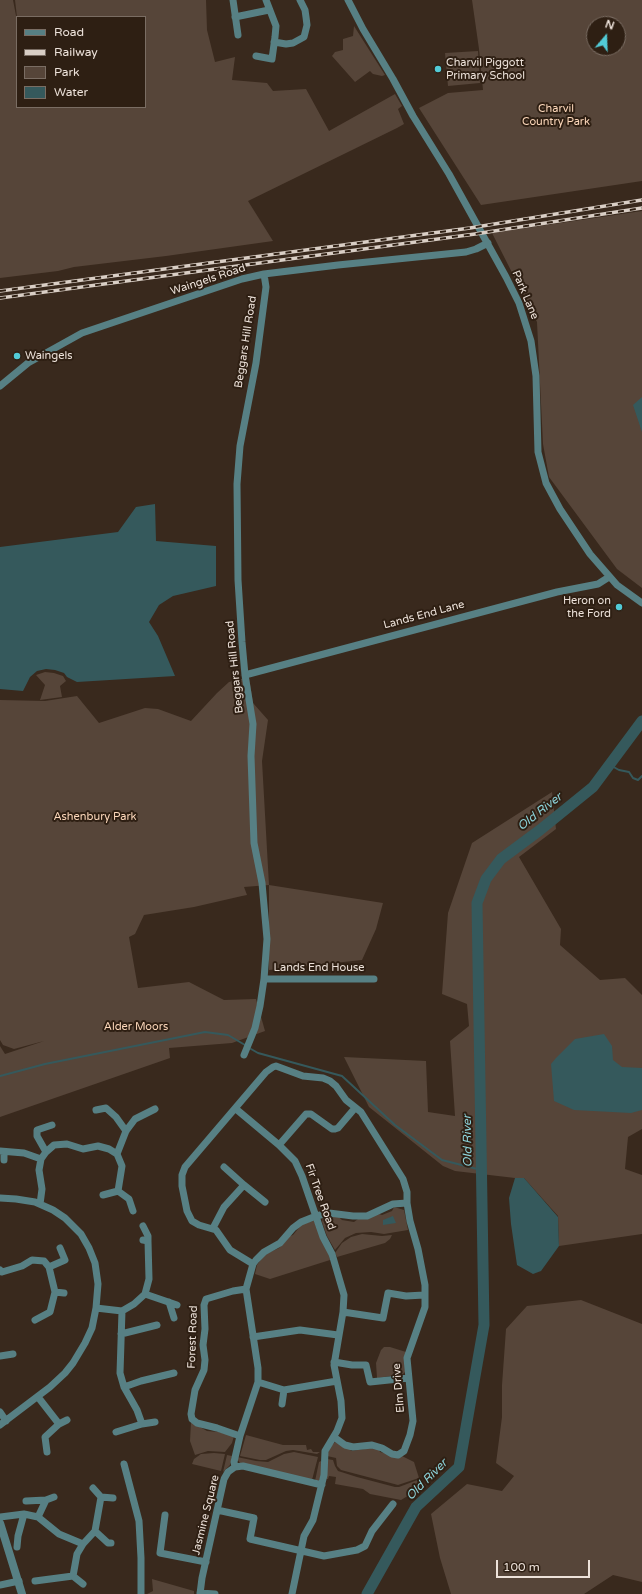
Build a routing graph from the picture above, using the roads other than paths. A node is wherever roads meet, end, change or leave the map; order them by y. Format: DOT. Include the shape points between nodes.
graph roads {
  1 [pos="233,0"];
  2 [pos="266,0"];
  3 [pos="300,0"];
  4 [pos="348,0"];
  5 [pos="269,10"];
  6 [pos="235,17"];
  7 [pos="238,35"];
  8 [pos="274,42"];
  9 [pos="256,56"];
  10 [pos="488,243"];
  11 [pos="264,274"];
  12 [pos="0,386"];
  13 [pos="609,577"];
  14 [pos="642,604"];
  15 [pos="244,675"];
  16 [pos="264,980"];
  17 [pos="374,980"];
  18 [pos="244,1055"];
  19 [pos="355,1108"];
  20 [pos="155,1109"];
  21 [pos="236,1109"];
  22 [pos="96,1110"];
  23 [pos="52,1125"];
  24 [pos="126,1131"];
  25 [pos="279,1145"];
  26 [pos="2,1152"];
  27 [pos="46,1152"];
  28 [pos="117,1154"];
  29 [pos="41,1159"];
  30 [pos="4,1160"];
  31 [pos="224,1167"];
  32 [pos="244,1185"];
  33 [pos="118,1191"];
  34 [pos="103,1195"];
  35 [pos="0,1198"];
  36 [pos="265,1202"];
  37 [pos="407,1203"];
  38 [pos="40,1204"];
  39 [pos="133,1211"];
  40 [pos="316,1216"];
  41 [pos="143,1226"];
  42 [pos="213,1228"];
  43 [pos="60,1248"];
  44 [pos="253,1264"];
  45 [pos="50,1267"];
  46 [pos="0,1270"];
  47 [pos="246,1289"];
  48 [pos="55,1292"];
  49 [pos="64,1293"];
  50 [pos="145,1294"];
  51 [pos="424,1295"];
  52 [pos="167,1299"];
  53 [pos="177,1305"];
  54 [pos="96,1308"];
  55 [pos="122,1311"];
  56 [pos="343,1312"];
  57 [pos="174,1318"];
  58 [pos="35,1320"];
  59 [pos="157,1325"];
  60 [pos="121,1334"];
  61 [pos="338,1335"];
  62 [pos="253,1337"];
  63 [pos="13,1354"];
  64 [pos="0,1356"];
  65 [pos="334,1362"];
  66 [pos="174,1373"];
  67 [pos="408,1378"];
  68 [pos="337,1381"];
  69 [pos="258,1382"];
  70 [pos="124,1387"];
  71 [pos="284,1390"];
  72 [pos="38,1397"];
  73 [pos="282,1404"];
  74 [pos="0,1412"];
  75 [pos="67,1420"];
  76 [pos="155,1422"];
  77 [pos="3,1423"];
  78 [pos="59,1424"];
  79 [pos="142,1424"];
  80 [pos="116,1432"];
  81 [pos="240,1436"];
  82 [pos="334,1437"];
  83 [pos="47,1452"];
  84 [pos="124,1464"];
  85 [pos="235,1467"];
  86 [pos="322,1485"];
  87 [pos="93,1488"];
  88 [pos="54,1497"];
  89 [pos="101,1497"];
  90 [pos="114,1498"];
  91 [pos="46,1500"];
  92 [pos="26,1501"];
  93 [pos="393,1504"];
  94 [pos="217,1510"];
  95 [pos="24,1514"];
  96 [pos="165,1515"];
  97 [pos="0,1517"];
  98 [pos="38,1517"];
  99 [pos="0,1523"];
  100 [pos="95,1531"];
  101 [pos="111,1543"];
  102 [pos="83,1544"];
  103 [pos="18,1548"];
  104 [pos="301,1552"];
  105 [pos="206,1562"];
  106 [pos="73,1576"];
  107 [pos="35,1581"];
  108 [pos="19,1582"];
  109 [pos="83,1584"];
  110 [pos="0,1585"];
  111 [pos="200,1593"];
  112 [pos="22,1594"];
  113 [pos="141,1594"];
  114 [pos="215,1594"];
  115 [pos="292,1594"];
  1 -- 6 [label="street"];
  2 -- 5 [label="street"];
  3 -- 8 [label="street" via="306,17 304,37 293,43"];
  4 -- 10 [label="street, Park Lane"];
  5 -- 6 [label="street"];
  5 -- 8 [label="street" via="276,26"];
  6 -- 7 [label="street"];
  8 -- 9 [label="street" via="272,59"];
  10 -- 11 [label="street, Waingels Road" via="466,252"];
  10 -- 13 [label="street, Park Lane" via="519,303 531,341 536,376 538,452 546,483 575,532"];
  11 -- 12 [label="street, Waingels Road" via="242,279 82,333 28,363"];
  11 -- 15 [label="street, Beggars Hill Road" via="266,287 256,363 240,446 237,484 238,580"];
  13 -- 14 [label="street, Park Lane"];
  13 -- 15 [label="street, Lands End Lane" via="598,584 557,592"];
  15 -- 16 [label="street, Beggars Hill Road" via="253,724 251,756 254,843 262,883 267,939"];
  16 -- 17 [label="street, Lands End House"];
  16 -- 18 [label="street, Beggars Hill Road" via="255,1028"];
  19 -- 21 [label="street" via="342,1097 330,1081 303,1076 276,1066 266,1072"];
  19 -- 25 [label="street" via="335,1129 311,1114 306,1114"];
  19 -- 37 [label="street, Elm Drive" via="366,1118 399,1172"];
  20 -- 24 [label="street" via="135,1119"];
  21 -- 25 [label="street, Fir Tree Road"];
  21 -- 42 [label="street" via="185,1167 182,1175 188,1215 199,1225"];
  22 -- 24 [label="street" via="106,1108"];
  23 -- 27 [label="street" via="35,1127"];
  24 -- 28 [label="street"];
  25 -- 40 [label="street, Fir Tree Road" via="298,1166"];
  26 -- 29 [label="street" via="24,1153"];
  26 -- 30 [label="street"];
  27 -- 28 [label="street" via="54,1145 67,1144 83,1149 98,1146"];
  27 -- 29 [label="street"];
  28 -- 33 [label="street" via="122,1166"];
  29 -- 38 [label="street"];
  31 -- 32 [label="street"];
  32 -- 36 [label="street"];
  32 -- 42 [label="street" via="224,1208"];
  33 -- 34 [label="street"];
  33 -- 39 [label="street" via="129,1199"];
  35 -- 38 [label="street"];
  37 -- 40 [label="street" via="393,1204 366,1216 329,1213"];
  37 -- 51 [label="street, Elm Drive" via="425,1285"];
  38 -- 54 [label="street" via="65,1218 85,1240 97,1273"];
  40 -- 44 [label="street" via="297,1224 280,1243 264,1252"];
  40 -- 56 [label="street, Fir Tree Road" via="332,1254 344,1295"];
  41 -- 50 [label="street" via="148,1236 145,1240 152,1255"];
  42 -- 44 [label="street" via="219,1232 230,1250"];
  43 -- 45 [label="street" via="67,1262"];
  44 -- 47 [label="street"];
  45 -- 46 [label="street" via="44,1261 32,1260 22,1266 2,1272"];
  45 -- 48 [label="street"];
  47 -- 62 [label="street"];
  47 -- 81 [label="street, Forest Road" via="206,1299 204,1370 195,1390 191,1414 197,1423"];
  48 -- 49 [label="street"];
  48 -- 58 [label="street" via="50,1312"];
  50 -- 52 [label="street"];
  50 -- 55 [label="street"];
  51 -- 56 [label="street" via="388,1293 383,1318"];
  51 -- 67 [label="street, Elm Drive" via="425,1307 407,1358"];
  52 -- 53 [label="street"];
  52 -- 57 [label="street"];
  54 -- 55 [label="street"];
  54 -- 72 [label="street" via="89,1335 74,1362"];
  55 -- 60 [label="street"];
  56 -- 61 [label="street"];
  59 -- 60 [label="street"];
  60 -- 70 [label="street" via="120,1373"];
  61 -- 62 [label="street" via="300,1330"];
  61 -- 65 [label="street"];
  62 -- 69 [label="street"];
  63 -- 64 [label="street"];
  65 -- 67 [label="street" via="366,1365 370,1382"];
  65 -- 68 [label="street"];
  66 -- 70 [label="street" via="139,1378"];
  67 -- 82 [label="street, Elm Drive" via="412,1425 403,1453 395,1455 372,1445 353,1447"];
  68 -- 71 [label="street"];
  68 -- 82 [label="street" via="342,1413"];
  69 -- 71 [label="street"];
  69 -- 81 [label="street"];
  70 -- 79 [label="street"];
  71 -- 73 [label="street"];
  72 -- 77 [label="street"];
  72 -- 78 [label="street"];
  74 -- 77 [label="street"];
  75 -- 78 [label="street"];
  76 -- 79 [label="street"];
  78 -- 83 [label="street" via="44,1437"];
  79 -- 80 [label="street"];
  81 -- 85 [label="street"];
  82 -- 86 [label="street" via="325,1452"];
  84 -- 113 [label="street" via="139,1521"];
  85 -- 86 [label="street, Jasmine Square" via="243,1466"];
  85 -- 94 [label="street, Jasmine Square" via="224,1479"];
  86 -- 104 [label="street"];
  87 -- 89 [label="street"];
  88 -- 91 [label="street"];
  89 -- 90 [label="street"];
  89 -- 100 [label="street"];
  91 -- 92 [label="street"];
  91 -- 98 [label="street"];
  93 -- 104 [label="street" via="372,1531 365,1546 328,1556"];
  94 -- 104 [label="street" via="254,1518 250,1539"];
  94 -- 105 [label="street, Jasmine Square"];
  95 -- 97 [label="street"];
  95 -- 98 [label="street"];
  95 -- 103 [label="street" via="18,1536"];
  96 -- 105 [label="street" via="160,1552"];
  98 -- 102 [label="street" via="59,1534"];
  99 -- 108 [label="street"];
  100 -- 101 [label="street"];
  100 -- 102 [label="street"];
  102 -- 106 [label="street" via="77,1554"];
  104 -- 115 [label="street"];
  105 -- 111 [label="street, Jasmine Square"];
  106 -- 107 [label="street"];
  106 -- 109 [label="street"];
  108 -- 110 [label="street"];
  108 -- 112 [label="street"];
  111 -- 114 [label="street, Jasmine Square"];
}
